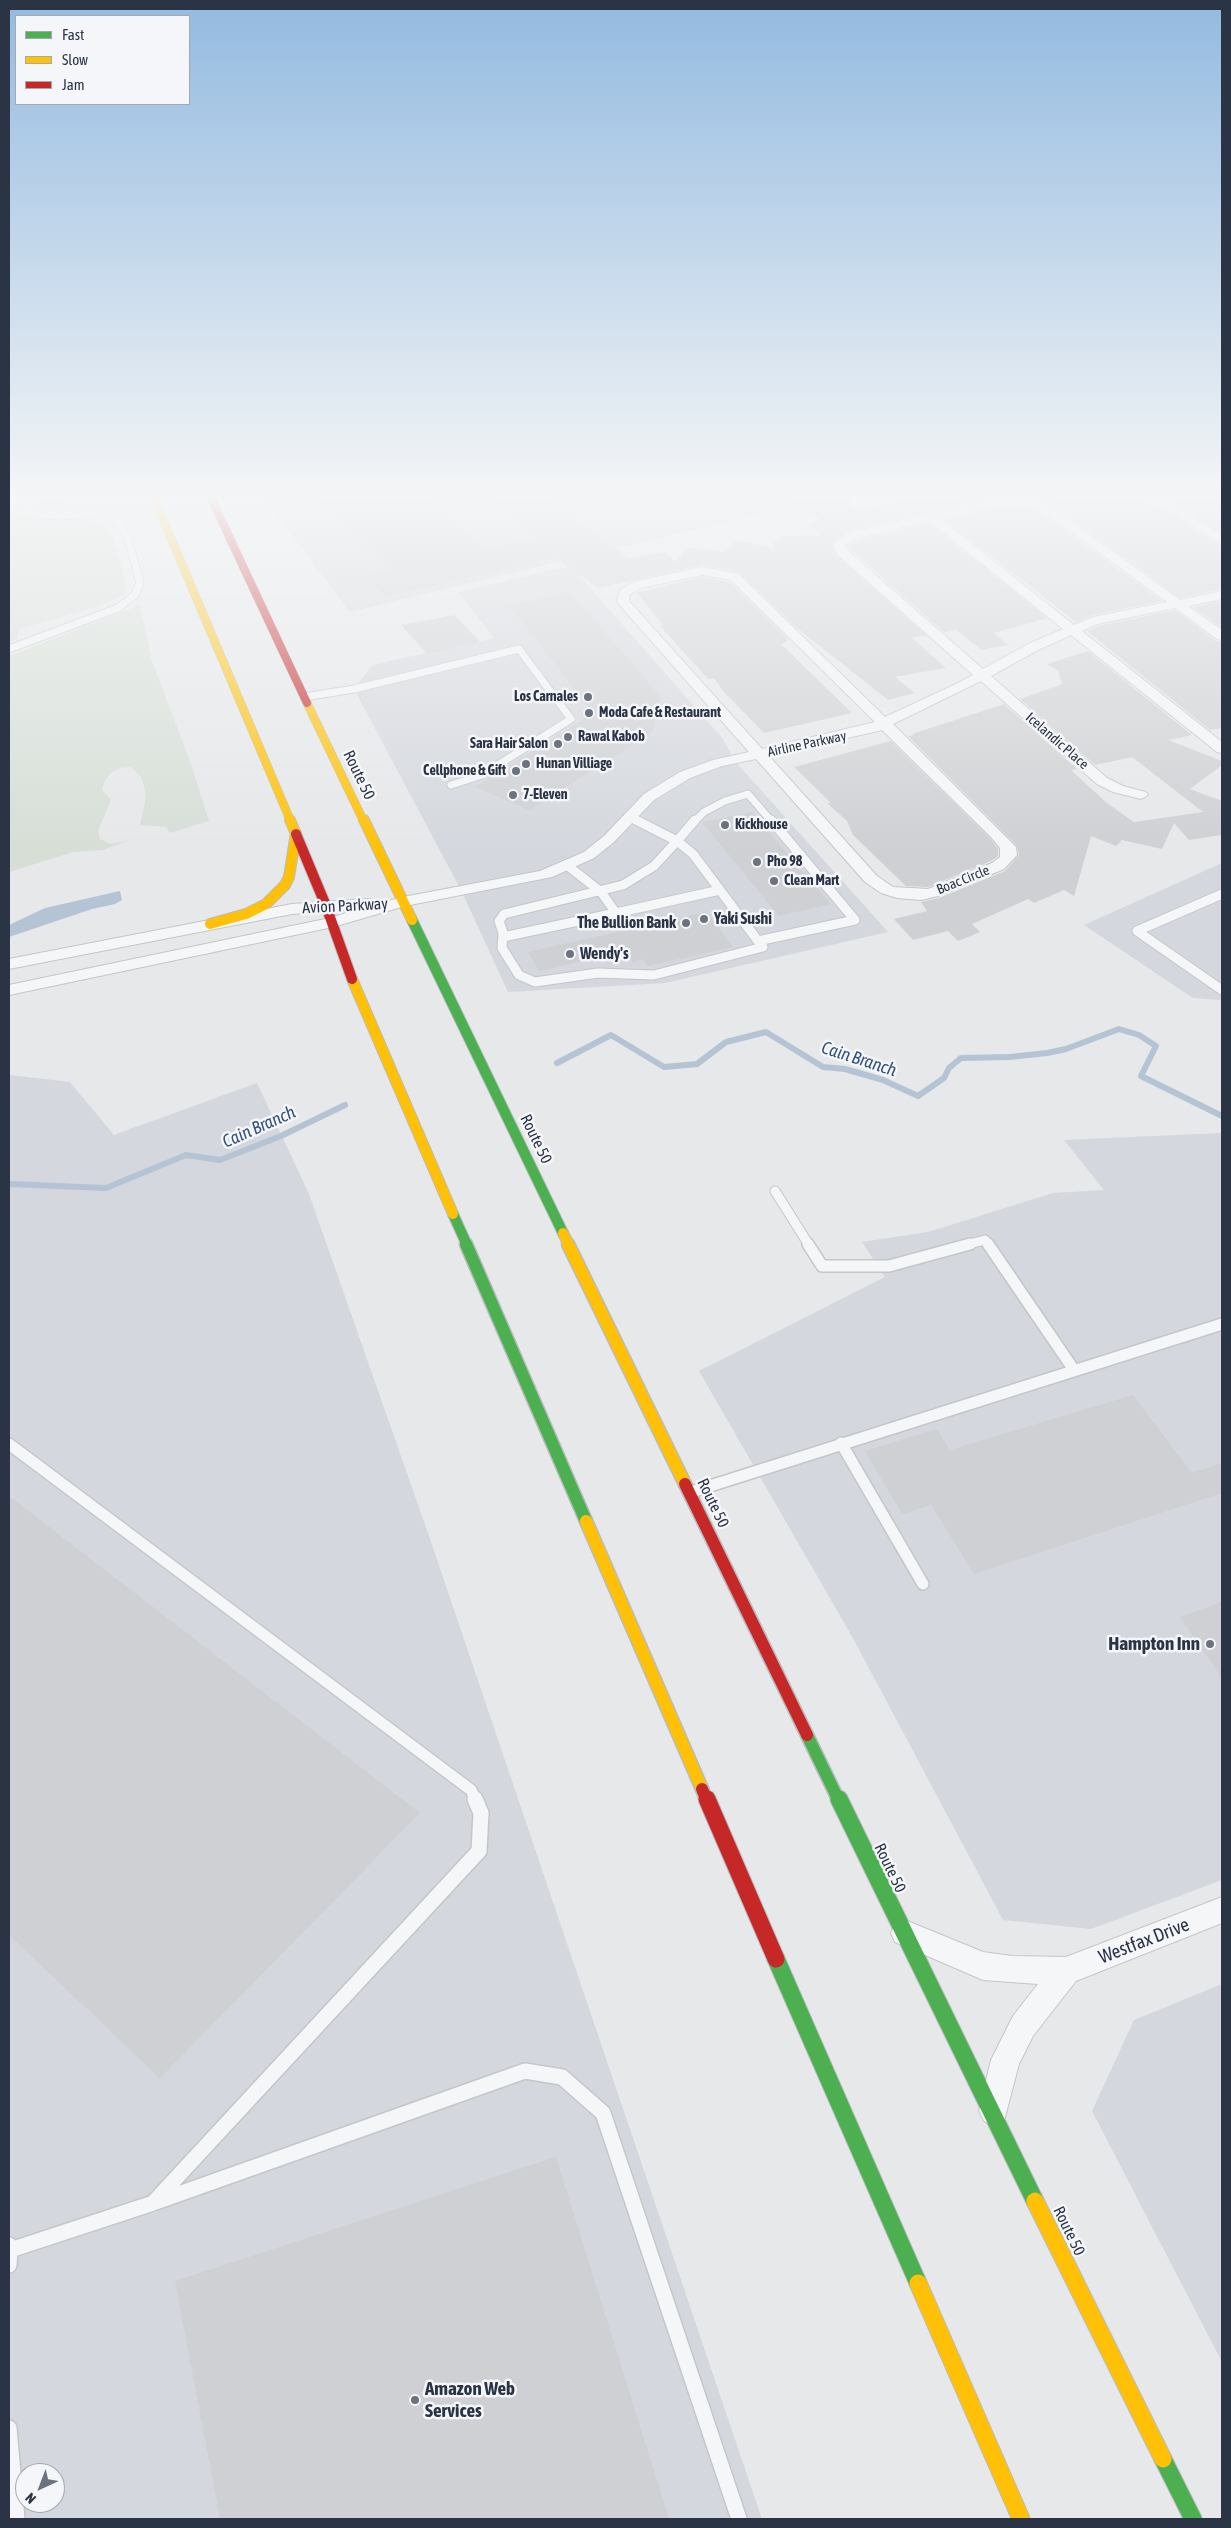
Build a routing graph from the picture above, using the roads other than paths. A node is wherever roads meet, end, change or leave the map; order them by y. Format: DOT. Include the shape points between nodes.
graph roads {
  1 [pos="97,616"];
  2 [pos="204,616"];
  3 [pos="266,616"];
  4 [pos="635,616"];
  5 [pos="775,616"];
  6 [pos="916,616"];
  7 [pos="1054,616"];
  8 [pos="1118,616"];
  9 [pos="1194,616"];
  10 [pos="1072,630"];
  11 [pos="1222,636"];
  12 [pos="9,649"];
  13 [pos="981,675"];
  14 [pos="304,698"];
  15 [pos="884,723"];
  16 [pos="1222,749"];
  17 [pos="758,754"];
  18 [pos="451,784"];
  19 [pos="1140,795"];
  20 [pos="628,817"];
  21 [pos="296,833"];
  22 [pos="677,841"];
  23 [pos="568,866"];
  24 [pos="720,890"];
  25 [pos="601,892"];
  26 [pos="1222,894"];
  27 [pos="403,902"];
  28 [pos="326,906"];
  29 [pos="616,913"];
  30 [pos="333,922"];
  31 [pos="210,924"];
  32 [pos="503,938"];
  33 [pos="761,944"];
  34 [pos="9,964"];
  35 [pos="9,990"];
  36 [pos="1222,990"];
  37 [pos="774,1191"];
  38 [pos="1222,1324"];
  39 [pos="1074,1370"];
  40 [pos="841,1443"];
  41 [pos="9,1444"];
  42 [pos="690,1492"];
  43 [pos="923,1584"];
  44 [pos="1222,1910"];
  45 [pos="904,1933"];
  46 [pos="1066,1971"];
  47 [pos="993,2113"];
  48 [pos="153,2203"];
  49 [pos="9,2253"];
  50 [pos="9,2428"];
  51 [pos="17,2519"];
  52 [pos="739,2519"];
  53 [pos="1021,2519"];
  54 [pos="1193,2519"];
  1 -- 12 [label="lane"];
  2 -- 21 [label="highway"];
  3 -- 14 [label="highway, Route 50"];
  4 -- 17 [label="street"];
  5 -- 15 [label="street"];
  6 -- 13 [label="street, Icelandic Place"];
  7 -- 10 [label="street"];
  8 -- 10 [label="street, Airline Parkway" via="1093,621"];
  9 -- 11 [label="street"];
  10 -- 13 [label="street, Airline Parkway"];
  10 -- 16 [label="street"];
  13 -- 15 [label="street, Airline Parkway"];
  13 -- 19 [label="street, Icelandic Place" via="1102,781"];
  14 -- 18 [label="lane" via="519,649 572,719 482,775"];
  14 -- 27 [label="highway, Route 50"];
  15 -- 17 [label="street, Airline Parkway" via="852,735"];
  15 -- 17 [label="street, Boac Circle" via="1008,848 1008,855 998,866 932,893 910,895 887,890 871,879"];
  17 -- 20 [label="street, Airline Parkway" via="685,776 649,797"];
  20 -- 22 [label="lane"];
  20 -- 23 [label="street, Airline Parkway" via="609,839"];
  21 -- 28 [label="highway"];
  21 -- 31 [label="highway" via="285,885 266,904 246,914"];
  22 -- 24 [label="lane" via="693,854"];
  22 -- 25 [label="lane" via="654,866 623,885"];
  22 -- 33 [label="lane" via="704,812 748,794 855,920"];
  23 -- 25 [label="lane"];
  23 -- 27 [label="street, Airline Parkway" via="523,880"];
  24 -- 29 [label="lane"];
  24 -- 33 [label="lane"];
  25 -- 29 [label="lane"];
  25 -- 32 [label="lane" via="504,914 499,921"];
  26 -- 36 [label="lane" via="1137,931"];
  27 -- 28 [label="street, Avion Parkway"];
  27 -- 30 [label="street, Avion Parkway"];
  27 -- 42 [label="highway, Route 50"];
  28 -- 30 [label="highway"];
  28 -- 31 [label="street, Avion Parkway"];
  29 -- 32 [label="lane"];
  30 -- 35 [label="street, Avion Parkway"];
  30 -- 53 [label="highway" via="352,979"];
  31 -- 34 [label="street, Avion Parkway"];
  32 -- 33 [label="lane" via="502,948 519,975 535,982 598,973 665,974"];
  37 -- 39 [label="lane" via="822,1266 889,1266 985,1240"];
  38 -- 39 [label="lane"];
  39 -- 40 [label="lane"];
  40 -- 42 [label="lane"];
  40 -- 43 [label="lane"];
  41 -- 48 [label="lane" via="471,1790 482,1813 479,1851"];
  42 -- 45 [label="highway, Route 50"];
  44 -- 46 [label="street, Westfax Drive"];
  45 -- 46 [label="street, Westfax Drive" via="983,1966"];
  45 -- 47 [label="highway, Route 50"];
  46 -- 47 [label="street" via="1023,2026 1005,2060"];
  47 -- 54 [label="highway, Route 50"];
  48 -- 49 [label="lane"];
  48 -- 52 [label="lane" via="525,2071 562,2077 603,2112"];
  50 -- 51 [label="lane"];
}
